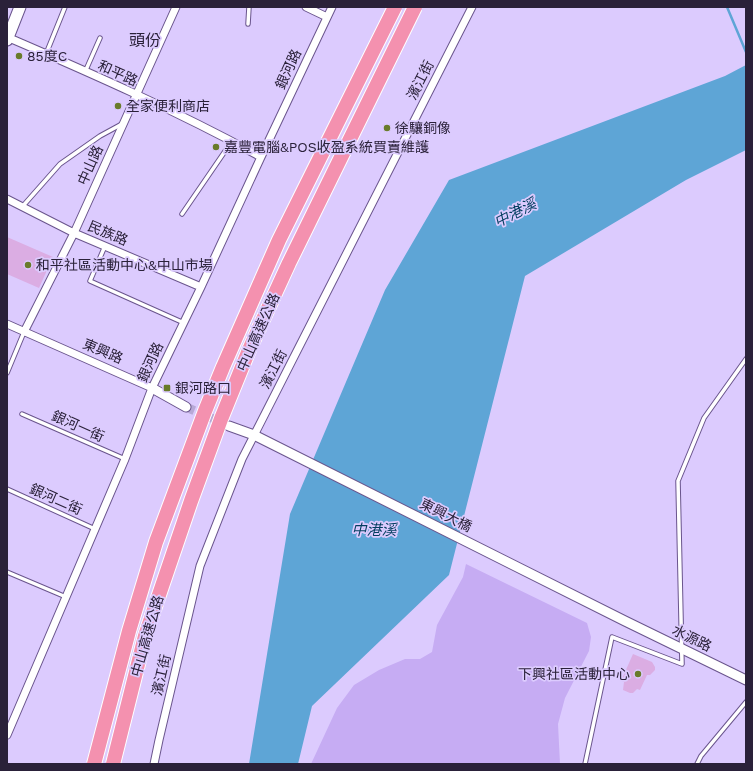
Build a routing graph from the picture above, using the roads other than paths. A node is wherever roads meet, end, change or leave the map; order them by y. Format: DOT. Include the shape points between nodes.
graph roads {
  1 [pos="20,7"];
  2 [pos="65,7"];
  3 [pos="176,7"];
  4 [pos="249,7"];
  5 [pos="306,7"];
  6 [pos="332,7"];
  7 [pos="395,7"];
  8 [pos="415,7"];
  9 [pos="472,7"];
  10 [pos="327,17"];
  11 [pos="248,24"];
  12 [pos="7,38"];
  13 [pos="100,38"];
  14 [pos="46,54"];
  15 [pos="85,72"];
  16 [pos="136,95"];
  17 [pos="123,123"];
  18 [pos="232,141"];
  19 [pos="261,157"];
  20 [pos="7,199"];
  21 [pos="22,206"];
  22 [pos="182,214"];
  23 [pos="74,233"];
  24 [pos="105,246"];
  25 [pos="201,286"];
  26 [pos="184,323"];
  27 [pos="7,324"];
  28 [pos="24,332"];
  29 [pos="746,359"];
  30 [pos="7,373"];
  31 [pos="152,388"];
  32 [pos="186,407"];
  33 [pos="22,414"];
  34 [pos="229,426"];
  35 [pos="254,435"];
  36 [pos="125,459"];
  37 [pos="7,489"];
  38 [pos="95,529"];
  39 [pos="7,572"];
  40 [pos="66,597"];
  41 [pos="625,621"];
  42 [pos="682,649"];
  43 [pos="746,680"];
  44 [pos="746,702"];
  45 [pos="7,735"];
  46 [pos="94,764"];
  47 [pos="113,764"];
  48 [pos="154,764"];
  49 [pos="585,764"];
  50 [pos="697,764"];
  1 -- 12 [label="main road"];
  2 -- 14 [label="lane"];
  3 -- 16 [label="street, 中山路"];
  4 -- 11 [label="lane"];
  5 -- 10 [label="street"];
  6 -- 10 [label="street, 銀河路"];
  7 -- 46 [label="highway, 中山高速公路, bridge" via="279,240 205,411 156,542 129,631"];
  8 -- 47 [label="highway, 中山高速公路, bridge" via="289,263 221,419 145,636"];
  9 -- 35 [label="street, 濱江街"];
  10 -- 19 [label="street, 銀河路"];
  12 -- 14 [label="street, 和平路"];
  13 -- 15 [label="lane"];
  14 -- 15 [label="street, 和平路"];
  15 -- 16 [label="street, 和平路"];
  16 -- 17 [label="street, 中山路"];
  16 -- 18 [label="street, 和平路"];
  17 -- 21 [label="lane" via="60,164"];
  17 -- 23 [label="street, 中山路"];
  18 -- 19 [label="street, 和平路"];
  18 -- 22 [label="lane"];
  19 -- 25 [label="street, 銀河路"];
  20 -- 21 [label="street, 民族路"];
  21 -- 23 [label="street, 民族路"];
  23 -- 24 [label="street, 民族路"];
  23 -- 28 [label="street, 中山路"];
  24 -- 25 [label="street, 民族路"];
  24 -- 26 [label="lane" via="90,281"];
  25 -- 26 [label="street, 銀河路"];
  26 -- 31 [label="street, 銀河路"];
  27 -- 28 [label="street, 東興路"];
  28 -- 30 [label="lane"];
  28 -- 31 [label="street, 東興路"];
  29 -- 42 [label="lane" via="704,418 678,481"];
  31 -- 32 [label="street, 東興路"];
  31 -- 36 [label="street, 銀河路"];
  33 -- 36 [label="lane, 銀河一街"];
  34 -- 35 [label="street, 東興大橋"];
  35 -- 41 [label="street, 東興大橋"];
  35 -- 48 [label="street, 濱江街" via="200,566"];
  36 -- 38 [label="street, 銀河路"];
  37 -- 38 [label="lane, 銀河二街"];
  38 -- 40 [label="street, 銀河路"];
  39 -- 40 [label="lane"];
  40 -- 45 [label="street, 銀河路"];
  41 -- 42 [label="street, 水源路"];
  42 -- 43 [label="street, 水源路"];
  42 -- 49 [label="lane" via="682,664 612,637"];
  44 -- 50 [label="lane"];
}
